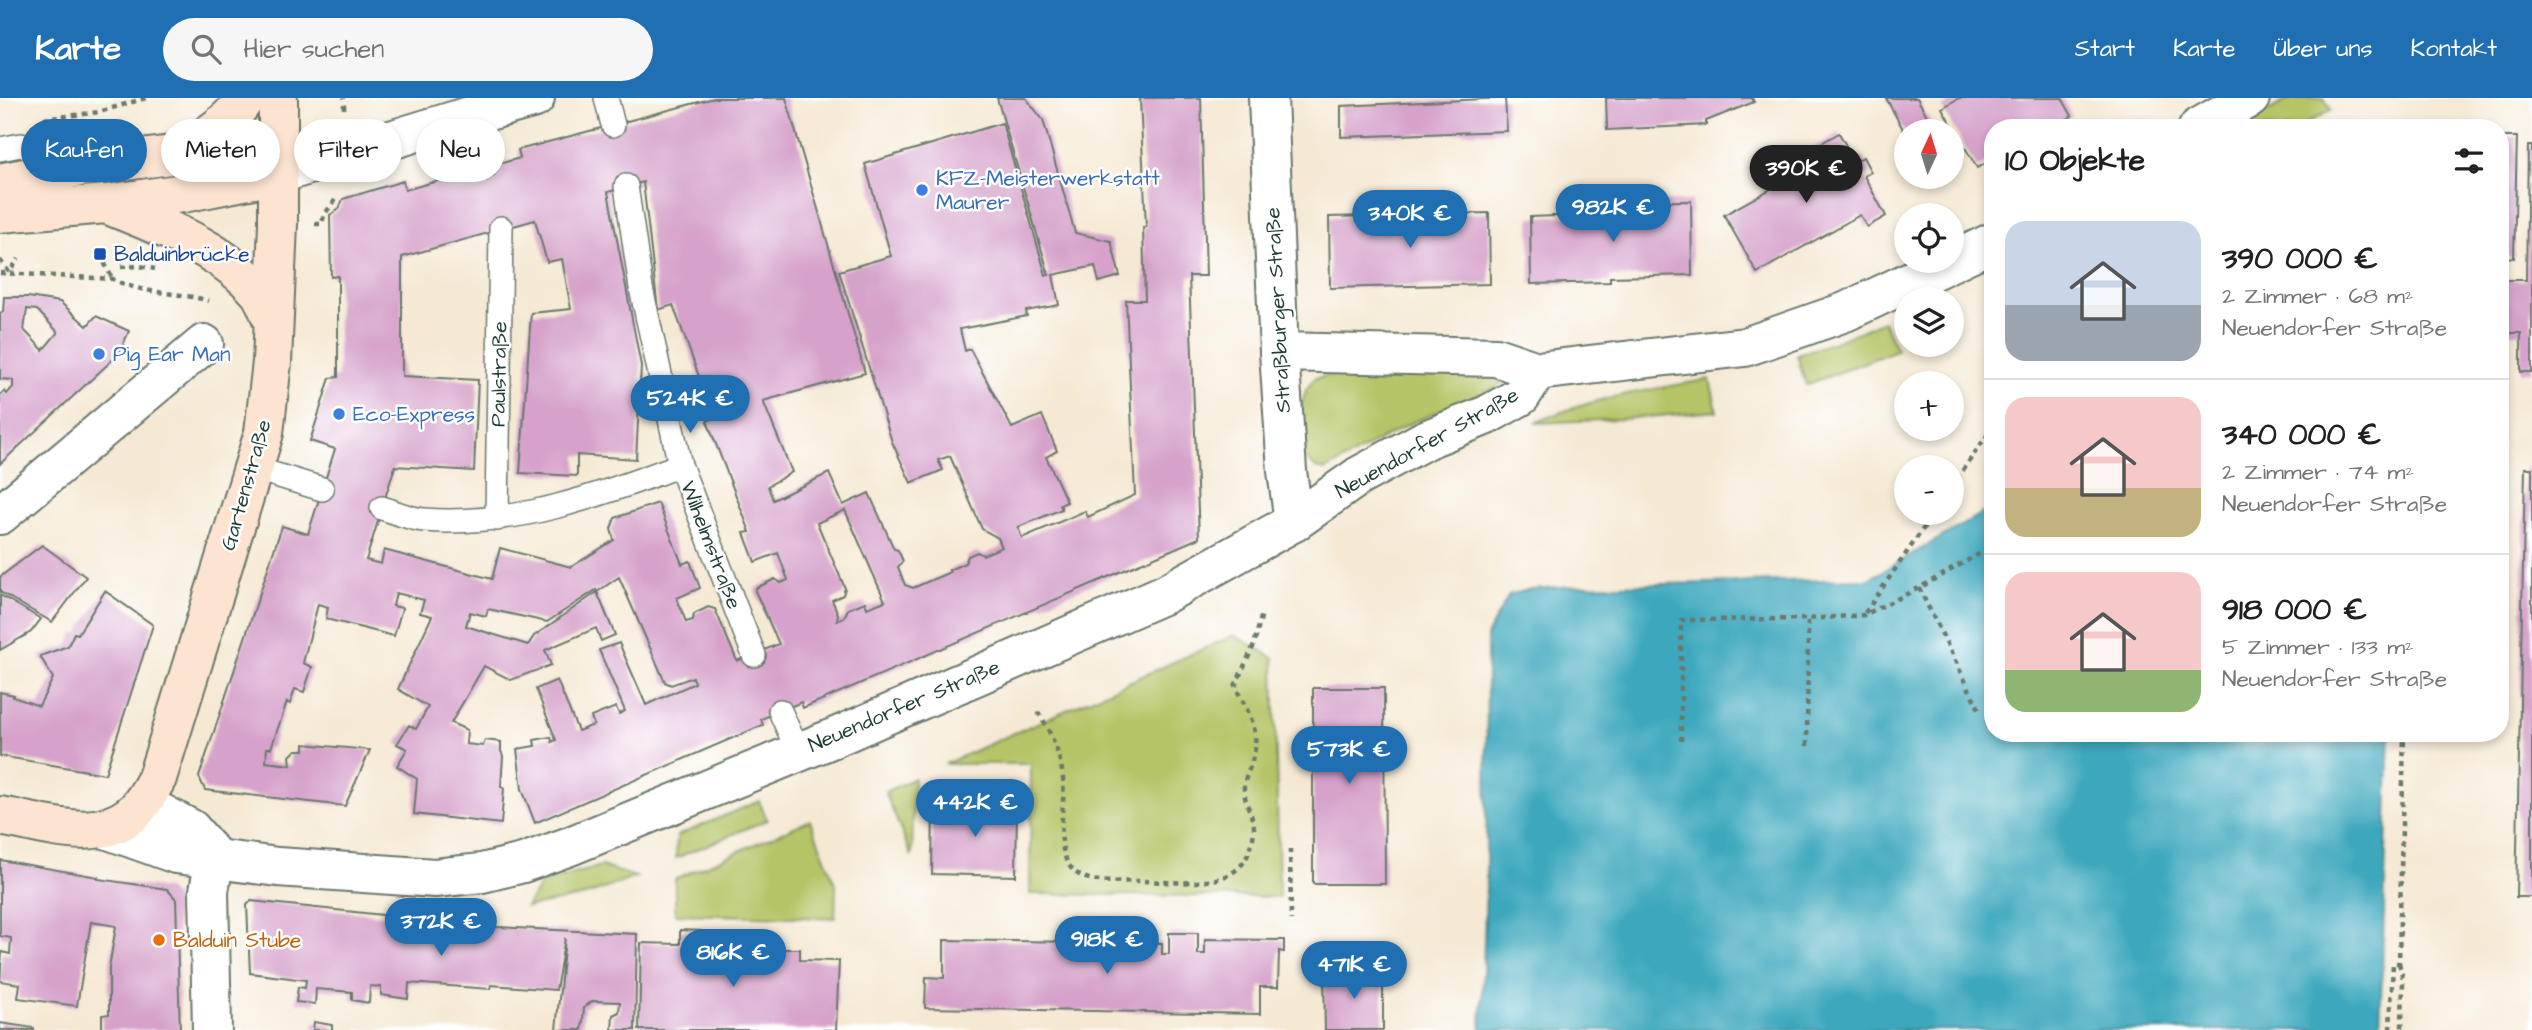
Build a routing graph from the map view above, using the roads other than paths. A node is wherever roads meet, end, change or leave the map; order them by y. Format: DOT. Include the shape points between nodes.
graph roads {
  1 [pos="245,98"];
  2 [pos="278,98"];
  3 [pos="535,98"];
  4 [pos="606,98"];
  5 [pos="1268,98"];
  6 [pos="2250,98"];
  7 [pos="466,117"];
  8 [pos="226,119"];
  9 [pos="278,119"];
  10 [pos="2214,119"];
  11 [pos="613,125"];
  12 [pos="21,145"];
  13 [pos="0,149"];
  14 [pos="280,158"];
  15 [pos="21,179"];
  16 [pos="213,182"];
  17 [pos="278,182"];
  18 [pos="0,183"];
  19 [pos="626,186"];
  20 [pos="106,204"];
  21 [pos="0,213"];
  22 [pos="501,228"];
  23 [pos="1984,246"];
  24 [pos="273,321"];
  25 [pos="204,344"];
  26 [pos="1279,352"];
  27 [pos="1537,370"];
  28 [pos="680,465"];
  29 [pos="253,468"];
  30 [pos="321,489"];
  31 [pos="382,508"];
  32 [pos="0,515"];
  33 [pos="497,519"];
  34 [pos="1294,522"];
  35 [pos="754,655"];
  36 [pos="780,711"];
  37 [pos="798,751"];
  38 [pos="126,814"];
  39 [pos="0,816"];
  40 [pos="215,857"];
  41 [pos="212,1030"];
  1 -- 8 [label="street"];
  2 -- 9 [label="street, Gartenstraße"];
  3 -- 7 [label="street"];
  4 -- 11 [label="lane"];
  5 -- 26 [label="street, Straßburger Straße"];
  6 -- 10 [label="street"];
  7 -- 14 [label="street"];
  12 -- 13 [label="lane"];
  15 -- 18 [label="street"];
  16 -- 20 [label="street" via="183,193"];
  17 -- 24 [label="street, Gartenstraße"];
  19 -- 28 [label="lane, Wilhelmstraße" via="641,288"];
  20 -- 21 [label="street"];
  20 -- 24 [label="street" via="226,262 260,293"];
  22 -- 33 [label="lane, Paulstraße"];
  23 -- 27 [label="street, Neuendorfer Straße" via="1845,312 1745,347"];
  24 -- 29 [label="street, Gartenstraße" via="270,389"];
  25 -- 32 [label="street"];
  26 -- 27 [label="street, Neuendorfer Straße" via="1496,357"];
  26 -- 34 [label="street, Straßburger Straße"];
  27 -- 34 [label="street, Neuendorfer Straße" via="1521,396 1359,476"];
  28 -- 33 [label="lane" via="597,496"];
  28 -- 35 [label="lane, Wilhelmstraße"];
  29 -- 30 [label="lane"];
  29 -- 38 [label="street, Gartenstraße" via="157,778"];
  31 -- 33 [label="lane" via="422,520"];
  34 -- 37 [label="street, Neuendorfer Straße" via="1165,594"];
  36 -- 37 [label="lane"];
  37 -- 40 [label="street, Neuendorfer Straße" via="570,846 482,873 410,877 278,867"];
  38 -- 39 [label="street, Neuendorfer Straße" via="95,831"];
  38 -- 40 [label="street, Neuendorfer Straße" via="176,854"];
  40 -- 41 [label="street" via="209,891"];
}
